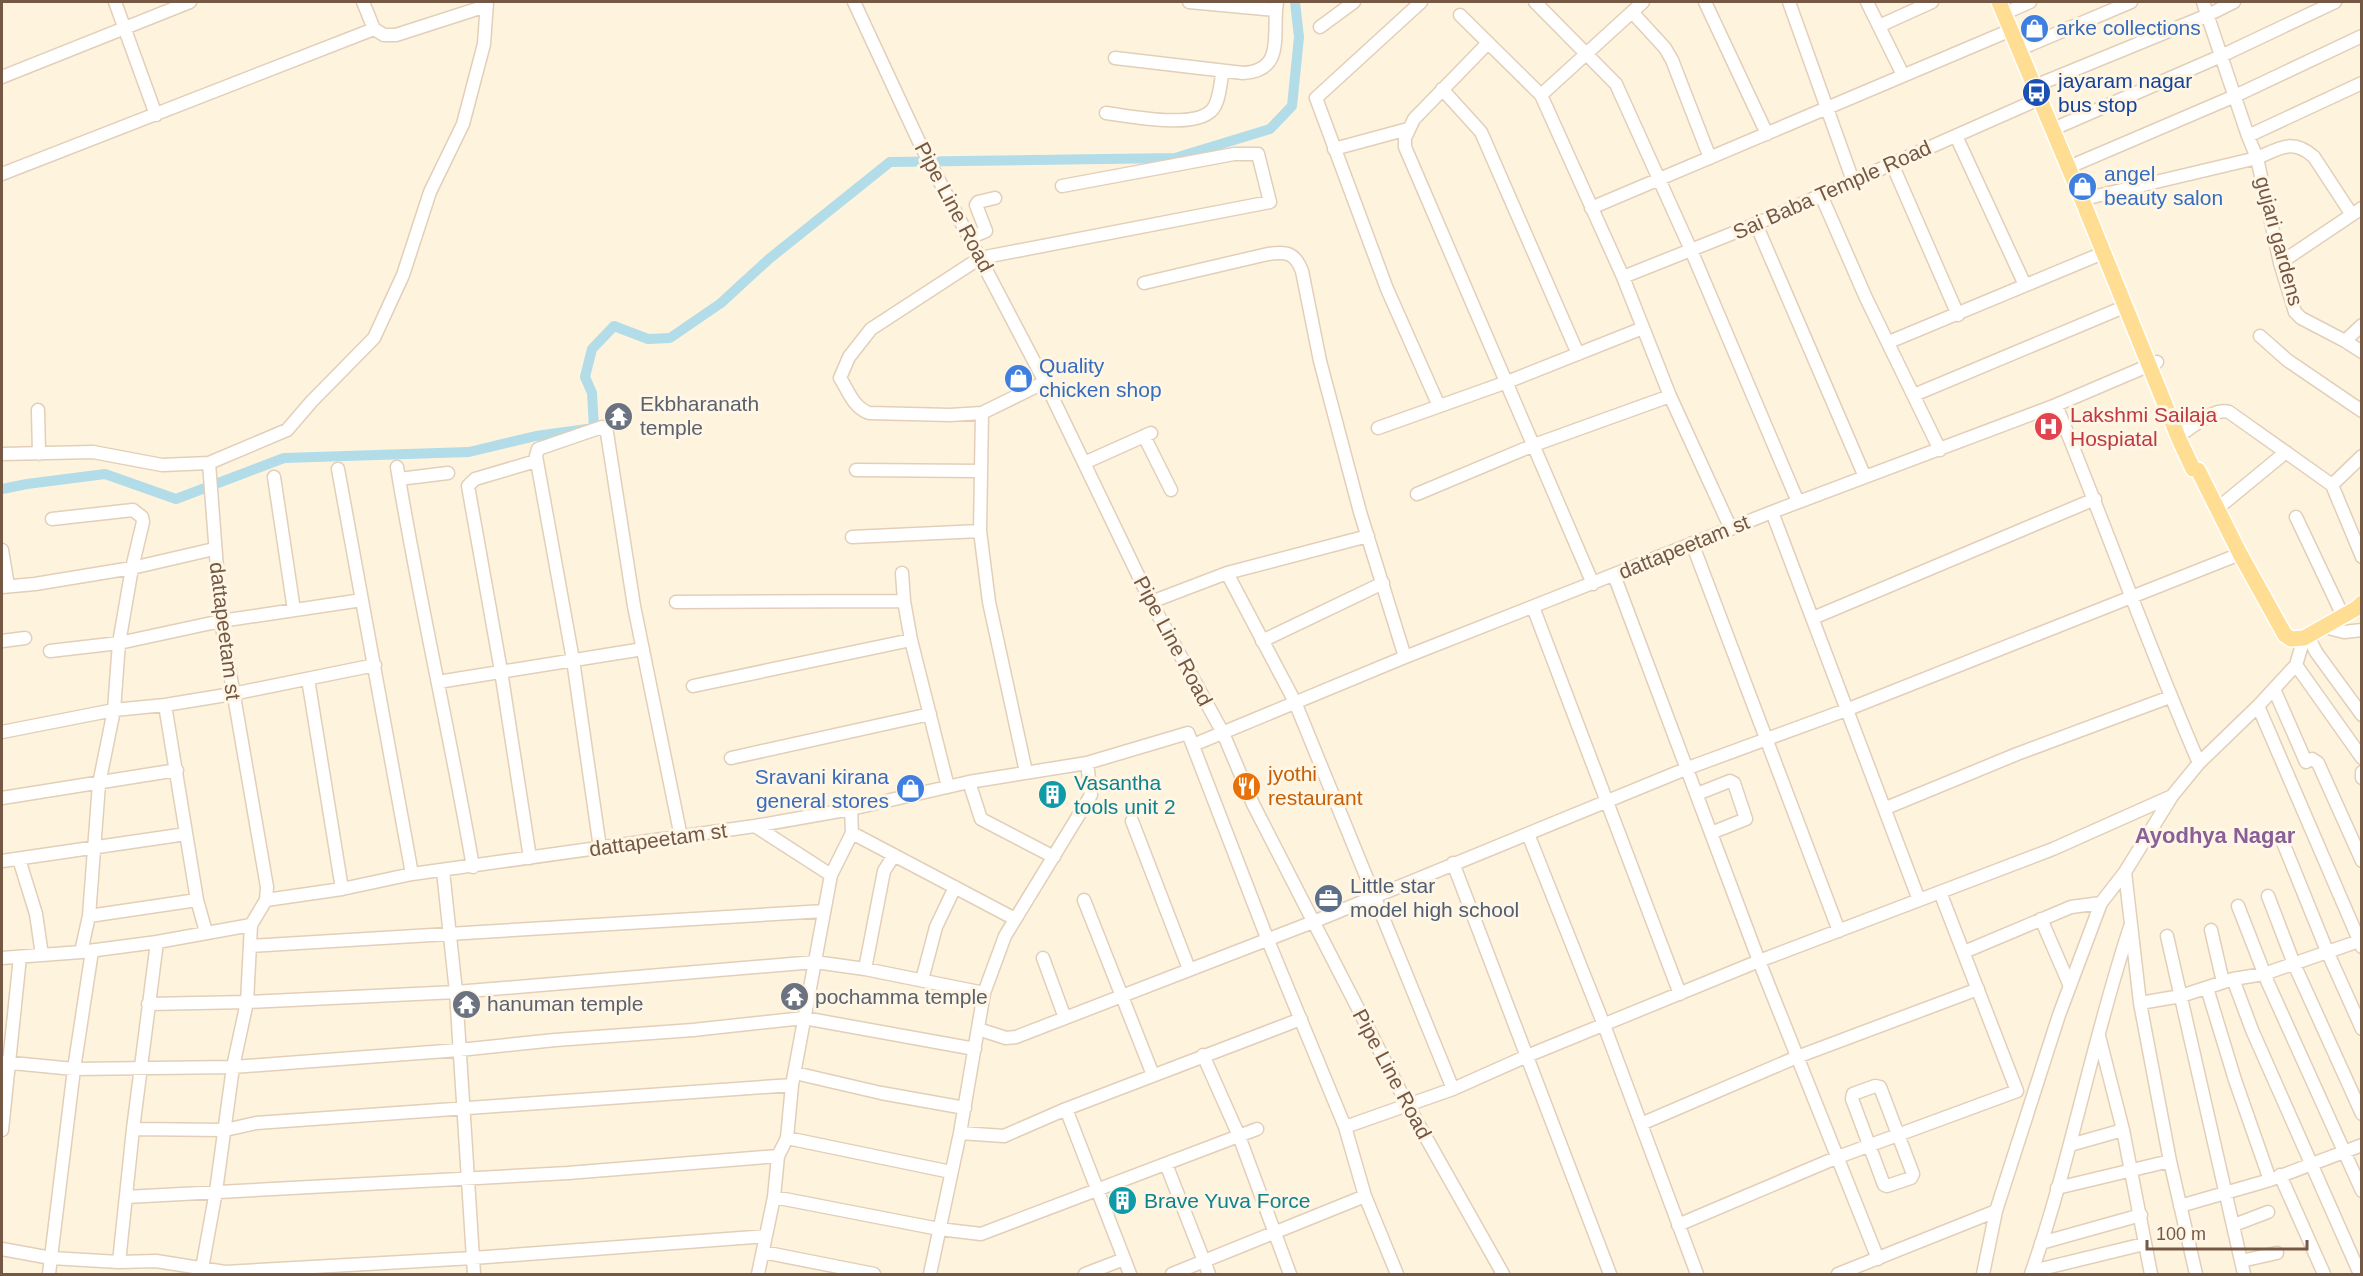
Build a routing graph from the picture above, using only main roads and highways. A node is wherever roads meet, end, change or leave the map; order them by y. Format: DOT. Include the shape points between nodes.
graph roads {
  1 [pos="2006,4"];
  2 [pos="2044,102"];
  3 [pos="2153,364"];
  4 [pos="2198,470"];
  5 [pos="2361,603"];
  1 -- 2 [label="main road" via="2011,30"];
  1 -- 2 [label="main road" via="2042,83"];
  2 -- 3 [label="main road" via="2124,307"];
  2 -- 3 [label="main road" via="2060,126 2076,164"];
  3 -- 4 [label="main road" via="2186,431 2200,464"];
  3 -- 4 [label="main road" via="2193,469"];
  4 -- 5 [label="main road" via="2285,635 2309,639"];
}
